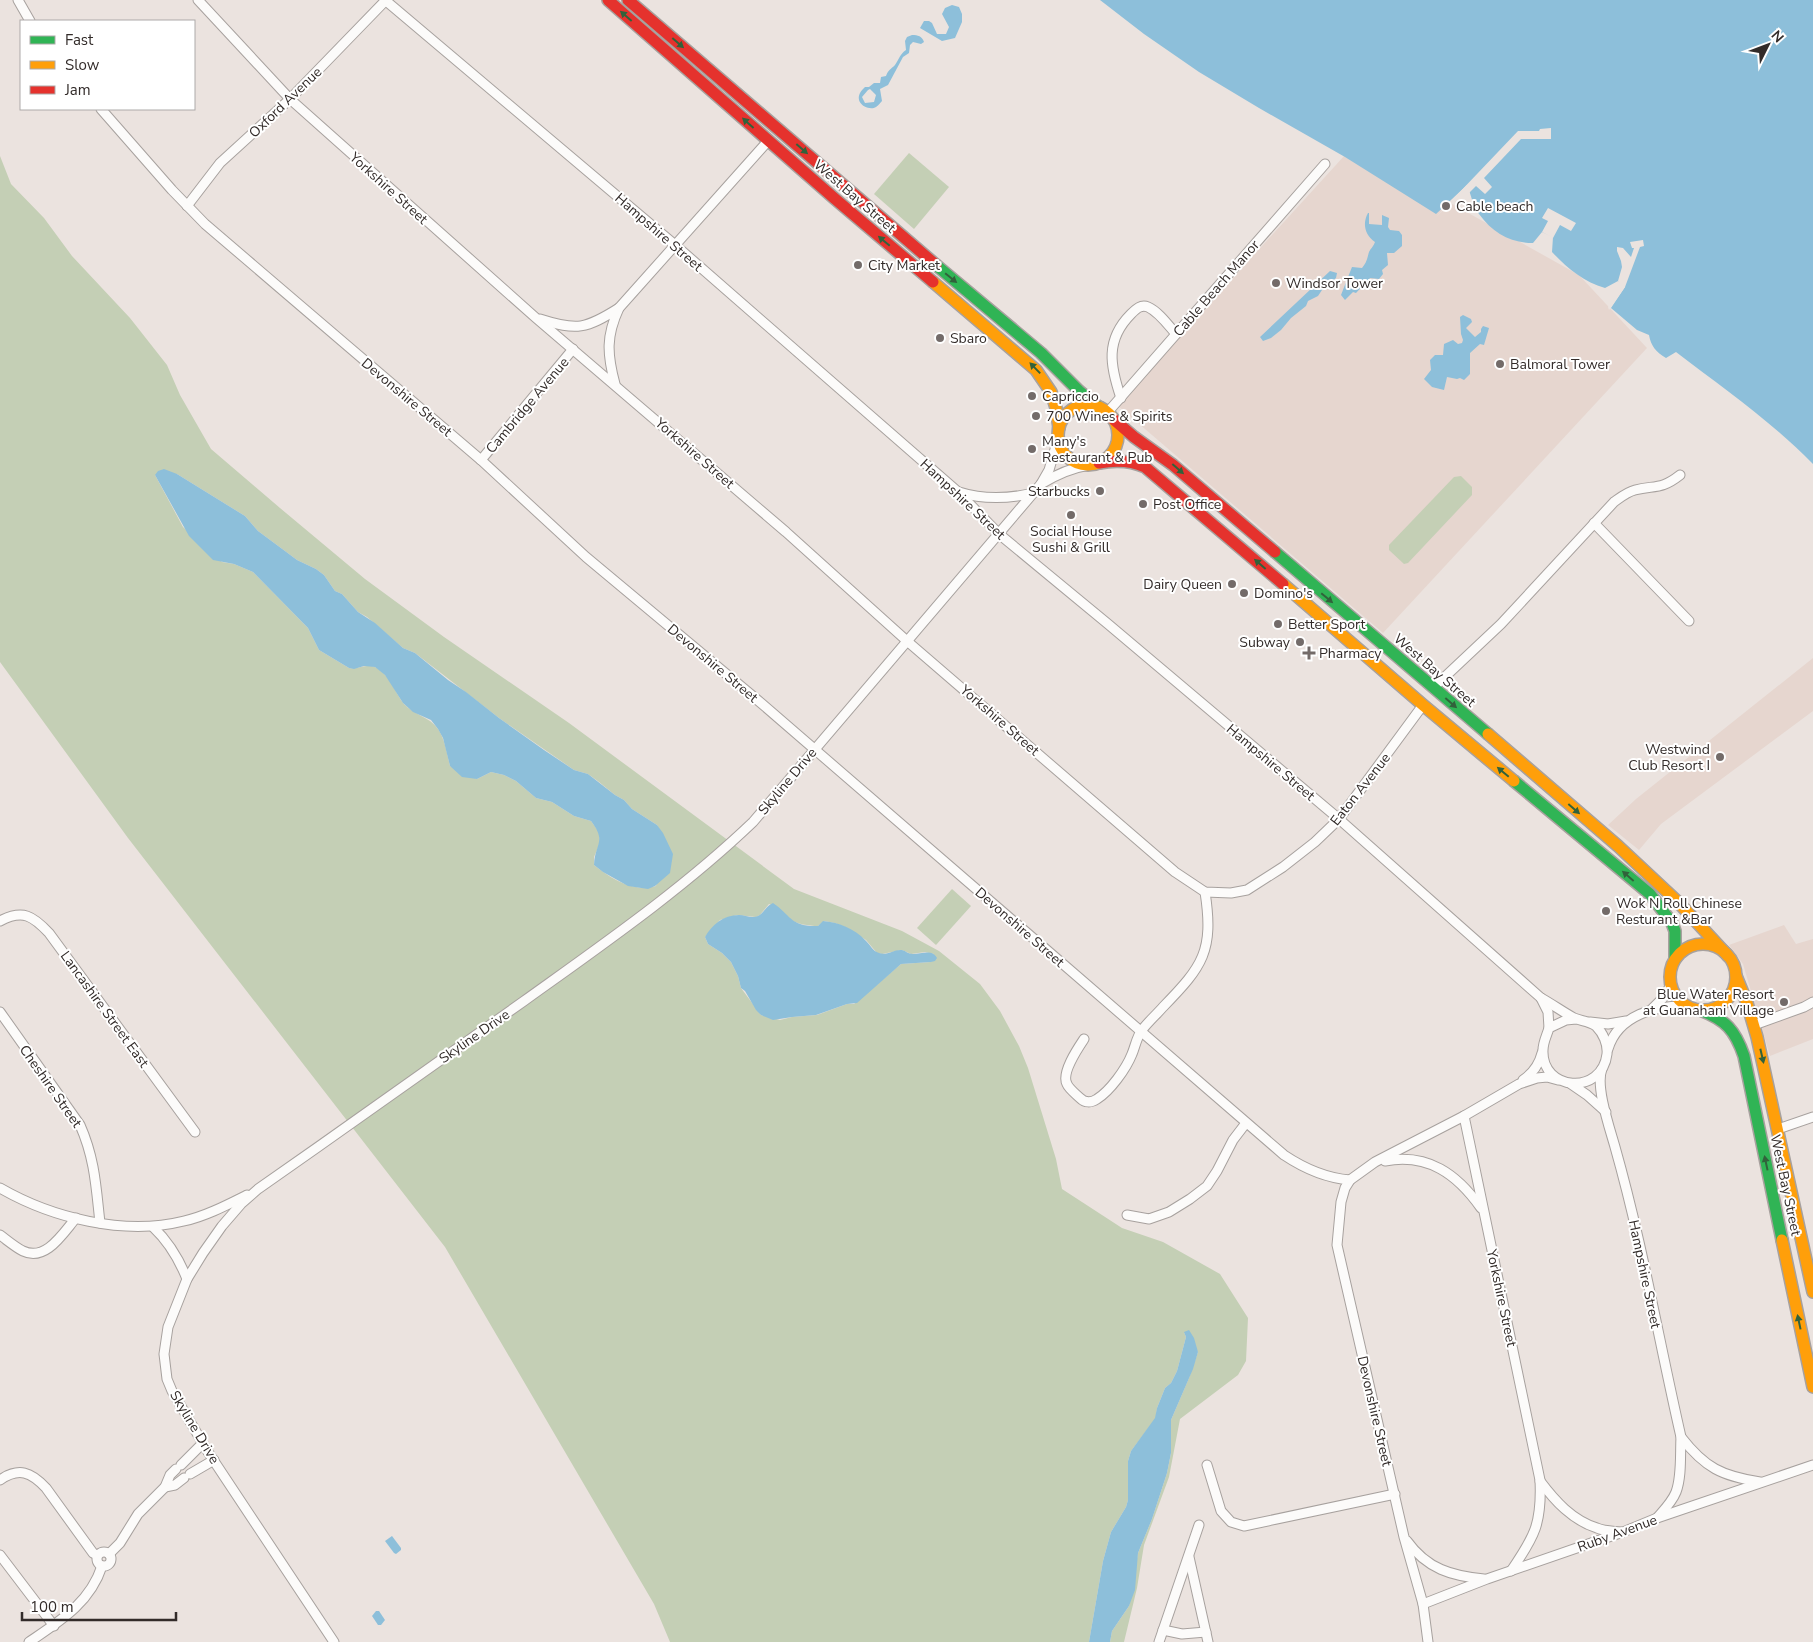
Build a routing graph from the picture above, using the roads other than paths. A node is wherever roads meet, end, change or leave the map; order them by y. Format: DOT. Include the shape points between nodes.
graph roads {
  1 [pos="18,0"];
  2 [pos="198,0"];
  3 [pos="385,0"];
  4 [pos="608,0"];
  5 [pos="628,0"];
  6 [pos="29,20"];
  7 [pos="290,100"];
  8 [pos="102,110"];
  9 [pos="768,141"];
  10 [pos="1325,164"];
  11 [pos="187,206"];
  12 [pos="675,245"];
  13 [pos="619,308"];
  14 [pos="536,318"];
  15 [pos="1176,334"];
  16 [pos="573,349"];
  17 [pos="615,385"];
  18 [pos="1121,398"];
  19 [pos="1107,414"];
  20 [pos="1059,433"];
  21 [pos="481,460"];
  22 [pos="1094,464"];
  23 [pos="1680,475"];
  24 [pos="1041,484"];
  25 [pos="958,492"];
  26 [pos="1033,493"];
  27 [pos="1594,523"];
  28 [pos="999,534"];
  29 [pos="1689,621"];
  30 [pos="908,641"];
  31 [pos="1433,688"];
  32 [pos="1423,705"];
  33 [pos="814,749"];
  34 [pos="1338,819"];
  35 [pos="1205,892"];
  36 [pos="0,921"];
  37 [pos="1728,956"];
  38 [pos="1675,959"];
  39 [pos="1736,976"];
  40 [pos="1671,985"];
  41 [pos="1541,998"];
  42 [pos="1813,1002"];
  43 [pos="1688,1006"];
  44 [pos="1652,1009"];
  45 [pos="1700,1010"];
  46 [pos="0,1012"];
  47 [pos="1576,1019"];
  48 [pos="1629,1020"];
  49 [pos="1586,1021"];
  50 [pos="1754,1024"];
  51 [pos="1550,1028"];
  52 [pos="1140,1031"];
  53 [pos="1084,1039"];
  54 [pos="1607,1049"];
  55 [pos="1542,1052"];
  56 [pos="1605,1064"];
  57 [pos="1565,1082"];
  58 [pos="1519,1084"];
  59 [pos="1606,1112"];
  60 [pos="1464,1116"];
  61 [pos="1813,1118"];
  62 [pos="1246,1123"];
  63 [pos="1778,1129"];
  64 [pos="194,1132"];
  65 [pos="1375,1162"];
  66 [pos="1350,1180"];
  67 [pos="0,1188"];
  68 [pos="258,1189"];
  69 [pos="1484,1212"];
  70 [pos="1127,1214"];
  71 [pos="76,1218"];
  72 [pos="100,1223"];
  73 [pos="153,1227"];
  74 [pos="0,1234"];
  75 [pos="187,1279"];
  76 [pos="1813,1292"];
  77 [pos="1813,1387"];
  78 [pos="1681,1437"];
  79 [pos="203,1444"];
  80 [pos="214,1460"];
  81 [pos="1206,1465"];
  82 [pos="1813,1465"];
  83 [pos="0,1480"];
  84 [pos="1540,1480"];
  85 [pos="1761,1483"];
  86 [pos="165,1487"];
  87 [pos="1395,1494"];
  88 [pos="1658,1518"];
  89 [pos="1199,1526"];
  90 [pos="1624,1532"];
  91 [pos="1404,1537"];
  92 [pos="109,1554"];
  93 [pos="0,1555"];
  94 [pos="97,1555"];
  95 [pos="1189,1556"];
  96 [pos="102,1566"];
  97 [pos="1511,1570"];
  98 [pos="1487,1579"];
  99 [pos="1423,1604"];
  100 [pos="54,1626"];
  101 [pos="1163,1630"];
  102 [pos="1206,1632"];
  103 [pos="29,1642"];
  104 [pos="334,1642"];
  105 [pos="1159,1642"];
  106 [pos="1208,1642"];
  107 [pos="1428,1642"];
  1 -- 6 [label="street"];
  2 -- 7 [label="street, Yorkshire Street"];
  3 -- 7 [label="street, Oxford Avenue"];
  3 -- 12 [label="street, Hampshire Street"];
  9 -- 4 [label="main road, West Bay Street, one-way"];
  5 -- 19 [label="main road, West Bay Street, one-way"];
  7 -- 11 [label="street, Oxford Avenue" via="220,163"];
  7 -- 14 [label="street, Yorkshire Street"];
  8 -- 11 [label="street, Devonshire Street"];
  9 -- 12 [label="street"];
  20 -- 9 [label="main road, West Bay Street, one-way" via="1054,394 1039,372"];
  10 -- 15 [label="street, Cable Beach Manor"];
  11 -- 21 [label="street, Devonshire Street"];
  12 -- 13 [label="street"];
  12 -- 25 [label="street, Hampshire Street"];
  13 -- 14 [label="street" via="580,327"];
  13 -- 17 [label="street" via="608,339"];
  14 -- 16 [label="street, Yorkshire Street"];
  15 -- 18 [label="street, Cable Beach Manor"];
  15 -- 18 [label="street" via="1147,306 1137,308 1126,319 1116,333 1112,348 1112,365"];
  16 -- 17 [label="street, Yorkshire Street"];
  16 -- 21 [label="street, Cambridge Avenue"];
  17 -- 30 [label="street, Yorkshire Street"];
  18 -- 19 [label="street, Cable Beach Manor"];
  19 -- 20 [label="main road" via="1091,406 1074,409 1064,417"];
  19 -- 22 [label="main road" via="1117,430 1116,443 1110,455"];
  19 -- 31 [label="main road, West Bay Street, one-way" via="1173,465"];
  20 -- 22 [label="main road" via="1062,450 1069,458 1078,463"];
  20 -- 24 [label="street, Skyline Drive"];
  21 -- 33 [label="street, Devonshire Street" via="586,558"];
  22 -- 24 [label="street, Skyline Drive" via="1072,468"];
  32 -- 22 [label="main road, one-way" via="1145,467 1126,461"];
  23 -- 27 [label="street" via="1663,486 1628,492"];
  24 -- 26 [label="street, Skyline Drive"];
  25 -- 26 [label="street" via="994,499"];
  25 -- 28 [label="street, Hampshire Street"];
  26 -- 28 [label="street, Skyline Drive"];
  27 -- 29 [label="street"];
  27 -- 31 [label="street" via="1501,624"];
  28 -- 30 [label="street, Skyline Drive"];
  28 -- 34 [label="street, Hampshire Street"];
  30 -- 33 [label="street, Skyline Drive"];
  30 -- 35 [label="street, Yorkshire Street" via="1175,872"];
  31 -- 37 [label="main road, West Bay Street, one-way" via="1618,846 1679,903"];
  32 -- 34 [label="street, Eaton Avenue"];
  38 -- 32 [label="main road, one-way" via="1672,923 1650,894"];
  33 -- 52 [label="street, Devonshire Street"];
  33 -- 68 [label="street, Skyline Drive" via="753,822 688,880"];
  34 -- 35 [label="street, Eaton Avenue" via="1300,854 1247,890"];
  34 -- 41 [label="street, Hampshire Street"];
  35 -- 52 [label="street" via="1209,918 1204,955 1189,981"];
  36 -- 64 [label="street, Lancashire Street East" via="14,914 38,921"];
  37 -- 38 [label="main road" via="1713,945 1701,944 1683,950"];
  37 -- 39 [label="main road"];
  38 -- 40 [label="main road"];
  39 -- 45 [label="main road" via="1733,991 1723,1004"];
  39 -- 50 [label="main road, West Bay Street"];
  40 -- 43 [label="main road" via="1678,998"];
  40 -- 44 [label="street"];
  41 -- 47 [label="street, Hampshire Street"];
  41 -- 51 [label="street, Hampshire Street" via="1548,1012"];
  42 -- 50 [label="street"];
  43 -- 44 [label="street"];
  43 -- 45 [label="main road"];
  44 -- 48 [label="street"];
  77 -- 45 [label="main road, West Bay Street, one-way" via="1744,1056 1730,1026"];
  46 -- 72 [label="street, Cheshire Street" via="80,1125 95,1170"];
  47 -- 49 [label="street"];
  47 -- 51 [label="street"];
  48 -- 49 [label="street" via="1608,1024"];
  48 -- 54 [label="street" via="1615,1032"];
  49 -- 54 [label="street" via="1602,1034"];
  50 -- 63 [label="main road, West Bay Street, one-way"];
  51 -- 55 [label="street"];
  52 -- 53 [label="street" via="1125,1068 1103,1095 1090,1102 1084,1101 1066,1084 1068,1067"];
  52 -- 62 [label="street, Devonshire Street"];
  54 -- 56 [label="street"];
  55 -- 57 [label="street" via="1547,1068"];
  55 -- 58 [label="street" via="1535,1070"];
  56 -- 57 [label="street" via="1588,1081 1579,1084"];
  56 -- 59 [label="street, Hampshire Street" via="1600,1074"];
  57 -- 58 [label="street" via="1547,1077"];
  57 -- 59 [label="street"];
  58 -- 60 [label="street"];
  59 -- 78 [label="street, Hampshire Street" via="1626,1184"];
  60 -- 65 [label="street"];
  60 -- 69 [label="street, Yorkshire Street"];
  61 -- 63 [label="street"];
  62 -- 66 [label="street, Devonshire Street" via="1301,1167"];
  62 -- 70 [label="street" via="1207,1186 1190,1200 1149,1219"];
  63 -- 76 [label="main road, West Bay Street"];
  65 -- 66 [label="street"];
  65 -- 69 [label="street" via="1402,1158 1421,1160 1440,1168 1470,1193"];
  66 -- 87 [label="street, Devonshire Street" via="1341,1202 1337,1245"];
  67 -- 71 [label="street" via="42,1208"];
  68 -- 73 [label="street" via="203,1215"];
  68 -- 75 [label="street, Skyline Drive" via="222,1226"];
  69 -- 84 [label="street, Yorkshire Street"];
  71 -- 72 [label="street"];
  71 -- 74 [label="street" via="55,1243 41,1252 23,1251"];
  72 -- 73 [label="street"];
  73 -- 75 [label="street" via="169,1243"];
  75 -- 79 [label="street, Skyline Drive" via="168,1327 164,1354 172,1391"];
  78 -- 85 [label="street, Hampshire Street" via="1693,1453 1716,1470"];
  78 -- 88 [label="street, Hampshire Street" via="1676,1491"];
  79 -- 80 [label="street, Skyline Drive"];
  79 -- 86 [label="street" via="170,1475"];
  80 -- 86 [label="street"];
  80 -- 104 [label="street, Skyline Drive"];
  81 -- 87 [label="street" via="1221,1511 1230,1522 1244,1526"];
  82 -- 85 [label="street, Ruby Avenue"];
  83 -- 94 [label="street" via="19,1472 37,1479"];
  84 -- 90 [label="street, Yorkshire Street" via="1554,1500 1577,1518 1597,1528"];
  84 -- 97 [label="street, Yorkshire Street" via="1541,1501 1534,1536"];
  85 -- 88 [label="street, Ruby Avenue"];
  86 -- 92 [label="street" via="138,1514"];
  87 -- 91 [label="street, Devonshire Street"];
  88 -- 90 [label="street, Ruby Avenue"];
  89 -- 95 [label="street"];
  90 -- 97 [label="street, Ruby Avenue"];
  91 -- 98 [label="street" via="1426,1562 1466,1577"];
  91 -- 99 [label="street, Devonshire Street"];
  92 -- 94 [label="street" via="101,1552"];
  92 -- 96 [label="street" via="110,1562"];
  93 -- 100 [label="street"];
  94 -- 96 [label="street" via="96,1560"];
  95 -- 101 [label="street"];
  95 -- 102 [label="street"];
  96 -- 100 [label="street" via="82,1602"];
  97 -- 98 [label="street, Ruby Avenue"];
  98 -- 99 [label="street, Ruby Avenue"];
  99 -- 107 [label="street, Devonshire Street"];
  100 -- 103 [label="street"];
  101 -- 102 [label="street" via="1182,1634"];
  101 -- 105 [label="street"];
  102 -- 106 [label="street"];
}
